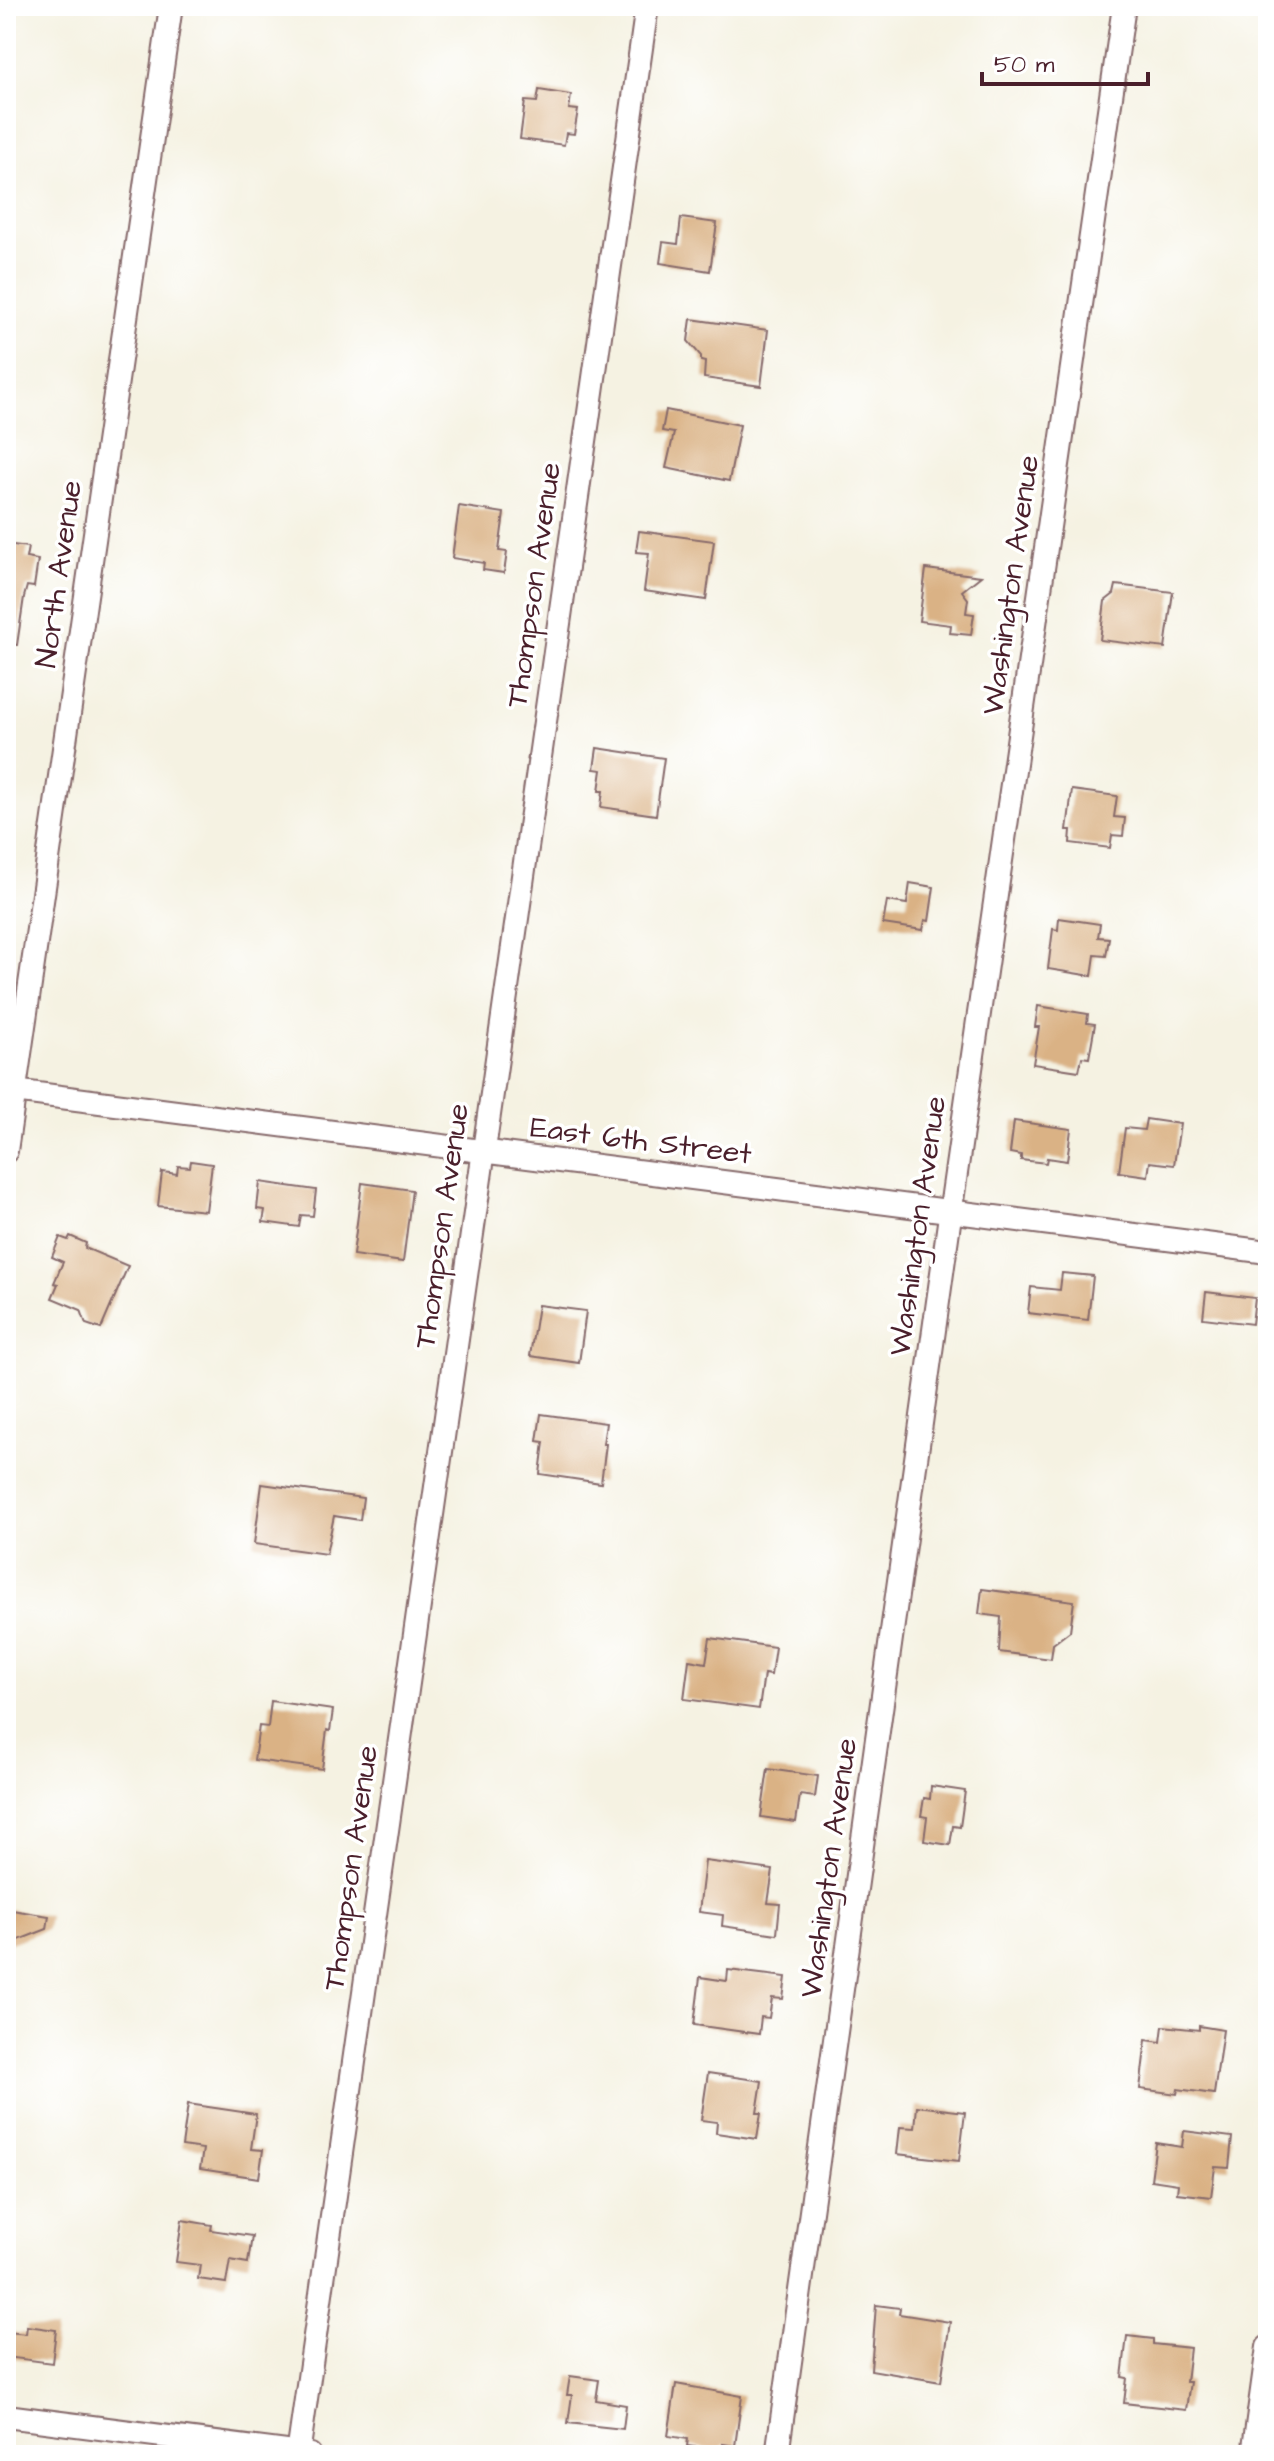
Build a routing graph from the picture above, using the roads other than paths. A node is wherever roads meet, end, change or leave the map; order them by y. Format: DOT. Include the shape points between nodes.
graph roads {
  1 [pos="171,6"];
  2 [pos="647,6"];
  3 [pos="1124,6"];
  4 [pos="10,1090"];
  5 [pos="483,1150"];
  6 [pos="6,1151"];
  7 [pos="950,1211"];
  8 [pos="1268,1252"];
  9 [pos="1268,2347"];
  10 [pos="6,2416"];
  11 [pos="302,2455"];
  12 [pos="777,2455"];
  13 [pos="1253,2455"];
  1 -- 4 [label="street, North Avenue"];
  2 -- 5 [label="street, Thompson Avenue"];
  3 -- 7 [label="street, Washington Avenue"];
  4 -- 5 [label="street, East 6th Street"];
  4 -- 6 [label="street, North Avenue"];
  5 -- 7 [label="street, East 6th Street"];
  5 -- 11 [label="street, Thompson Avenue"];
  7 -- 8 [label="street, East 6th Street"];
  7 -- 12 [label="street, Washington Avenue"];
  9 -- 13 [label="street"];
  10 -- 11 [label="street"];
}
